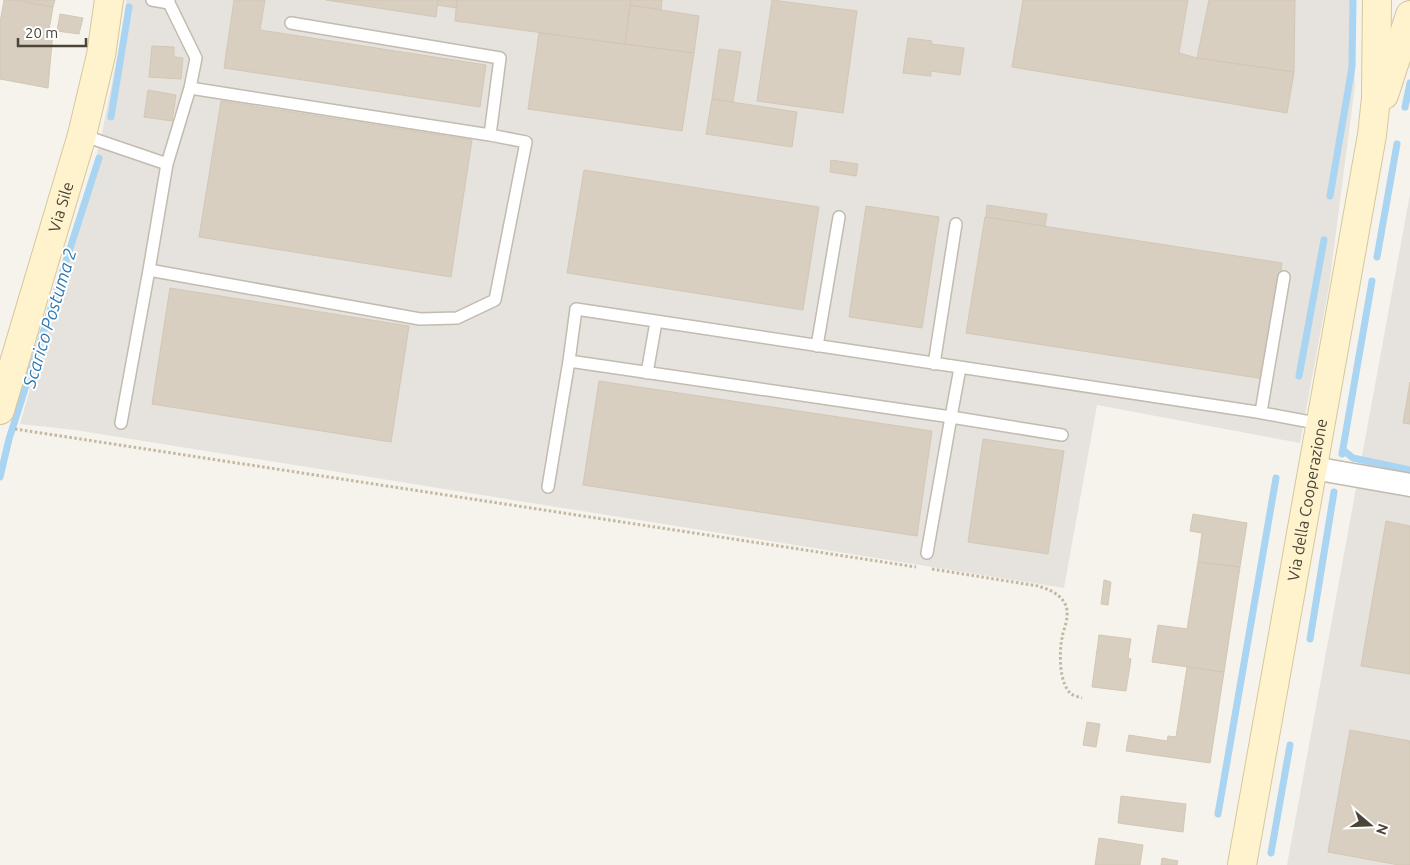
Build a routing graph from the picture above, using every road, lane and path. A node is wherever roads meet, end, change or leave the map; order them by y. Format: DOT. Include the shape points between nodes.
graph roads {
  1 [pos="109,0"];
  2 [pos="152,0"];
  3 [pos="1377,0"];
  4 [pos="169,1"];
  5 [pos="1410,15"];
  6 [pos="291,23"];
  7 [pos="190,88"];
  8 [pos="82,135"];
  9 [pos="490,135"];
  10 [pos="1372,135"];
  11 [pos="167,164"];
  12 [pos="839,217"];
  13 [pos="956,224"];
  14 [pos="148,270"];
  15 [pos="1284,277"];
  16 [pos="656,322"];
  17 [pos="817,346"];
  18 [pos="569,361"];
  19 [pos="934,364"];
  20 [pos="960,368"];
  21 [pos="647,373"];
  22 [pos="0,410"];
  23 [pos="1261,412"];
  24 [pos="951,417"];
  25 [pos="121,424"];
  26 [pos="1321,424"];
  27 [pos="21,430"];
  28 [pos="1062,435"];
  29 [pos="1313,468"];
  30 [pos="1410,485"];
  31 [pos="548,487"];
  32 [pos="927,553"];
  33 [pos="919,567"];
  34 [pos="929,569"];
  35 [pos="1082,698"];
  36 [pos="1242,865"];
  1 -- 8 [label="street, Via Sile" via="101,56"];
  2 -- 4 [label="lane"];
  3 -- 10 [label="street, Via della Cooperazione" via="1376,98"];
  4 -- 7 [label="lane" via="196,58"];
  5 -- 10 [label="street, Via della Cooperazione"];
  6 -- 9 [label="lane" via="500,58"];
  7 -- 9 [label="lane"];
  7 -- 11 [label="lane"];
  8 -- 11 [label="lane"];
  8 -- 22 [label="street, Via Sile"];
  9 -- 14 [label="lane" via="526,142 494,300 456,318 420,319"];
  10 -- 26 [label="street, Via della Cooperazione"];
  11 -- 14 [label="lane"];
  12 -- 17 [label="lane"];
  13 -- 19 [label="lane"];
  14 -- 25 [label="lane"];
  15 -- 23 [label="lane"];
  16 -- 17 [label="lane"];
  16 -- 18 [label="lane" via="576,309"];
  16 -- 21 [label="lane"];
  17 -- 19 [label="lane"];
  18 -- 21 [label="lane"];
  18 -- 31 [label="lane"];
  19 -- 20 [label="lane"];
  20 -- 23 [label="lane"];
  20 -- 24 [label="lane"];
  21 -- 24 [label="lane"];
  23 -- 26 [label="lane"];
  24 -- 28 [label="lane"];
  24 -- 32 [label="lane"];
  26 -- 29 [label="street, Via della Cooperazione"];
  27 -- 33 [label="path"];
  29 -- 30 [label="street"];
  29 -- 36 [label="street, Via della Cooperazione"];
  34 -- 35 [label="path" via="1038,586 1061,596 1068,616 1060,660 1063,679 1071,693"];
}
